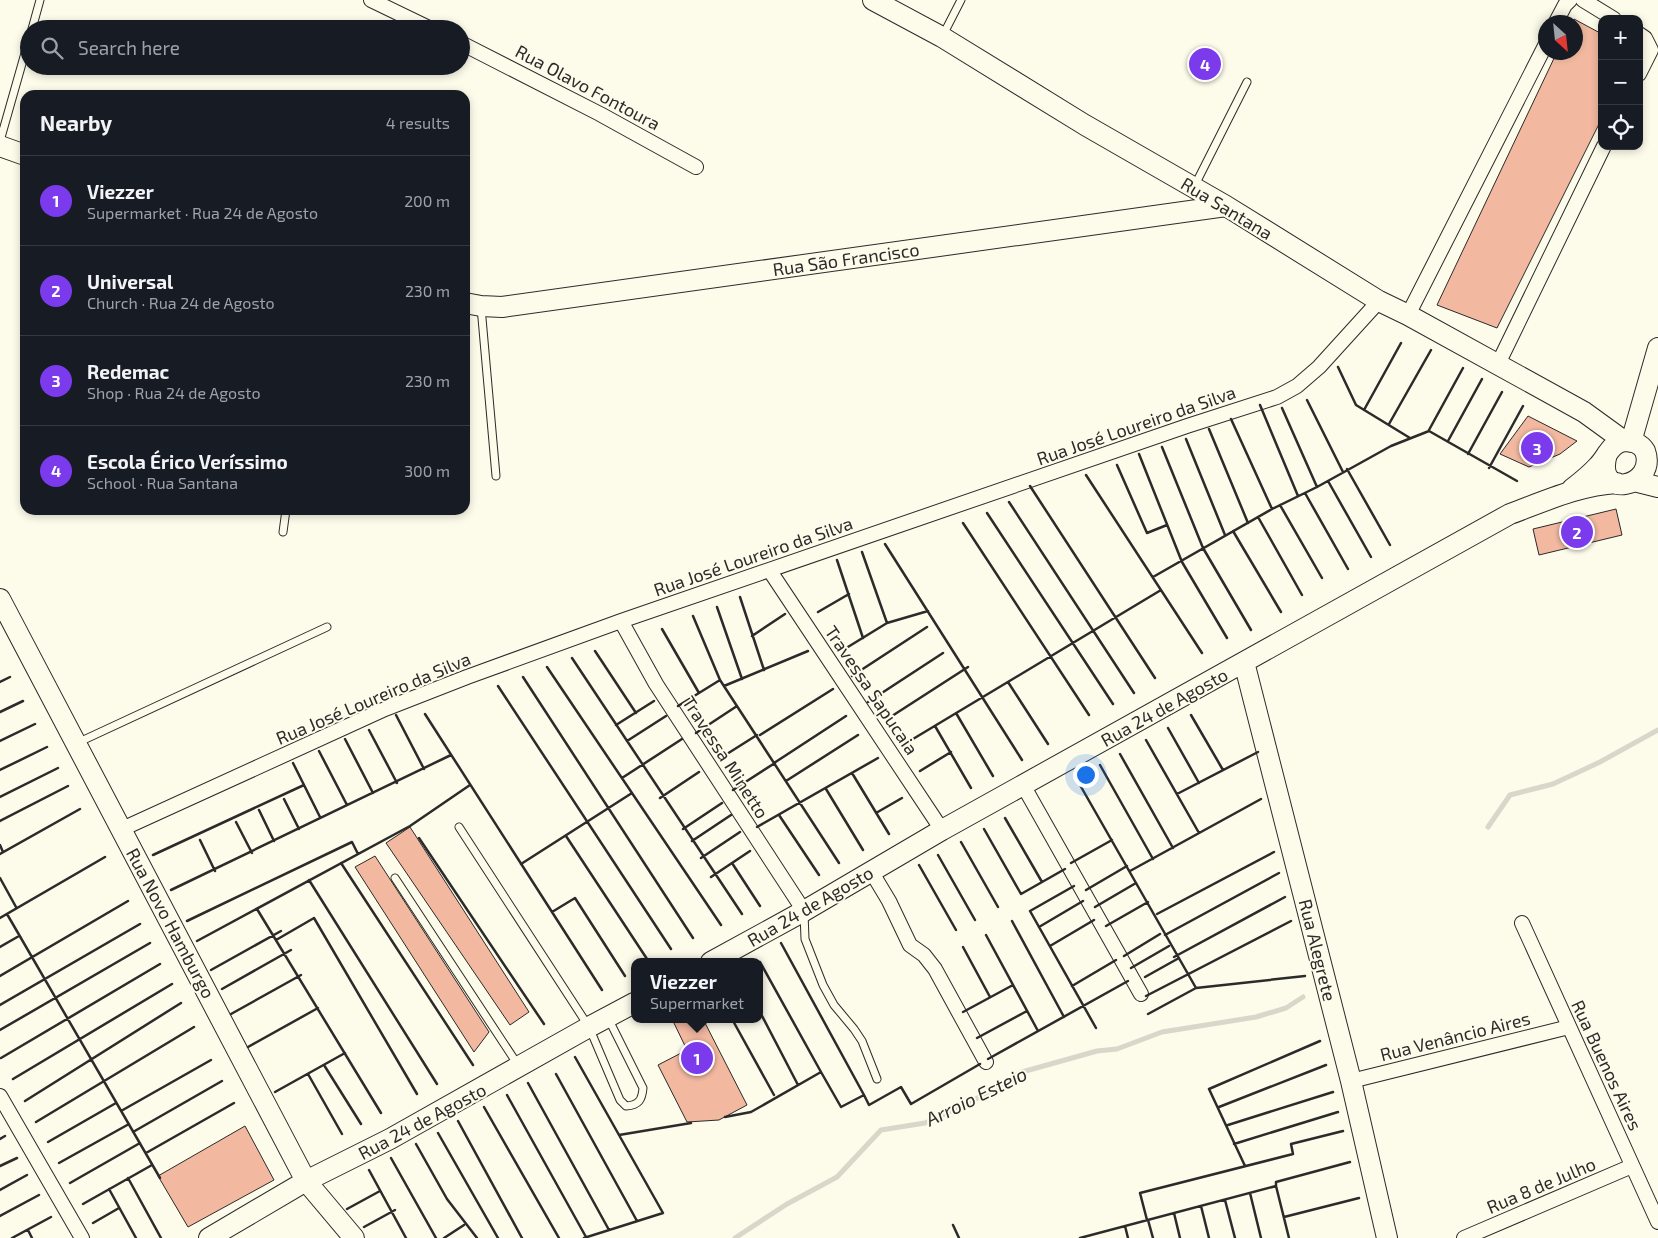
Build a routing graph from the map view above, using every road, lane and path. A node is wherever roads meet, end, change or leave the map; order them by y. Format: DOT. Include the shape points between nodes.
graph roads {
  1 [pos="40,0"];
  2 [pos="371,0"];
  3 [pos="873,0"];
  4 [pos="961,0"];
  5 [pos="1570,0"];
  6 [pos="1583,0"];
  7 [pos="1560,15"];
  8 [pos="1607,15"];
  9 [pos="34,20"];
  10 [pos="412,20"];
  11 [pos="1643,36"];
  12 [pos="942,37"];
  13 [pos="470,48"];
  14 [pos="1538,60"];
  15 [pos="1643,66"];
  16 [pos="20,71"];
  17 [pos="1247,82"];
  18 [pos="0,141"];
  19 [pos="0,146"];
  20 [pos="1602,150"];
  21 [pos="20,153"];
  22 [pos="696,167"];
  23 [pos="1194,187"];
  24 [pos="1226,206"];
  25 [pos="1378,301"];
  26 [pos="473,304"];
  27 [pos="1408,315"];
  28 [pos="1658,348"];
  29 [pos="1498,364"];
  30 [pos="1629,448"];
  31 [pos="496,476"];
  32 [pos="1638,482"];
  33 [pos="1617,483"];
  34 [pos="1658,487"];
  35 [pos="1569,492"];
  36 [pos="285,515"];
  37 [pos="283,532"];
  38 [pos="770,571"];
  39 [pos="0,598"];
  40 [pos="621,621"];
  41 [pos="327,626"];
  42 [pos="1244,662"];
  43 [pos="77,744"];
  44 [pos="1023,785"];
  45 [pos="459,827"];
  46 [pos="122,829"];
  47 [pos="942,830"];
  48 [pos="872,871"];
  49 [pos="395,878"];
  50 [pos="804,911"];
  51 [pos="1522,923"];
  52 [pos="718,958"];
  53 [pos="1141,994"];
  54 [pos="631,1005"];
  55 [pos="608,1018"];
  56 [pos="589,1027"];
  57 [pos="1569,1027"];
  58 [pos="986,1062"];
  59 [pos="520,1067"];
  60 [pos="877,1079"];
  61 [pos="1351,1081"];
  62 [pos="0,1096"];
  63 [pos="1632,1166"];
  64 [pos="306,1181"];
  65 [pos="1658,1222"];
  66 [pos="82,1238"];
  67 [pos="209,1238"];
  68 [pos="354,1238"];
  69 [pos="1387,1238"];
  70 [pos="1464,1238"];
  1 -- 9 [label="lane"];
  2 -- 10 [label="street"];
  3 -- 12 [label="main road, Rua Santana"];
  4 -- 12 [label="lane"];
  5 -- 7 [label="street"];
  6 -- 8 [label="street"];
  11 -- 15 [label="street" via="1651,50"];
  12 -- 23 [label="main road, Rua Santana"];
  13 -- 22 [label="street, Rua Olavo Fontoura"];
  14 -- 27 [label="street"];
  16 -- 18 [label="lane"];
  17 -- 23 [label="lane"];
  19 -- 21 [label="main road"];
  20 -- 29 [label="street"];
  23 -- 24 [label="main road, Rua Santana"];
  24 -- 25 [label="main road, Rua Santana"];
  24 -- 26 [label="main road, Rua São Francisco" via="502,307"];
  25 -- 27 [label="main road, Rua Santana"];
  25 -- 38 [label="street, Rua José Loureiro da Silva" via="1319,367 1297,386 1277,397"];
  26 -- 31 [label="lane"];
  27 -- 29 [label="main road, Rua Santana"];
  28 -- 30 [label="main road"];
  29 -- 30 [label="main road, Rua Santana" via="1584,412"];
  30 -- 32 [label="main road" via="1648,456 1648,471"];
  30 -- 33 [label="main road" via="1605,467"];
  30 -- 35 [label="main road, Rua 24 de Agosto" via="1596,469"];
  32 -- 33 [label="main road"];
  32 -- 34 [label="main road"];
  33 -- 35 [label="main road, Rua 24 de Agosto"];
  35 -- 42 [label="main road, Rua 24 de Agosto" via="1510,514"];
  36 -- 37 [label="lane"];
  38 -- 40 [label="street, Rua José Loureiro da Silva"];
  38 -- 47 [label="street, Travessa Sapucaia"];
  39 -- 43 [label="main road, Rua Novo Hamburgo"];
  40 -- 46 [label="street, Rua José Loureiro da Silva" via="385,709"];
  40 -- 50 [label="street, Travessa Minetto" via="656,684"];
  41 -- 43 [label="lane"];
  42 -- 44 [label="main road, Rua 24 de Agosto"];
  42 -- 61 [label="main road, Rua Alegrete"];
  43 -- 46 [label="main road, Rua Novo Hamburgo"];
  44 -- 47 [label="main road, Rua 24 de Agosto"];
  44 -- 53 [label="street"];
  45 -- 56 [label="lane"];
  46 -- 64 [label="main road, Rua Novo Hamburgo"];
  47 -- 48 [label="main road, Rua 24 de Agosto"];
  48 -- 50 [label="main road, Rua 24 de Agosto"];
  48 -- 58 [label="street" via="910,945 935,969"];
  49 -- 59 [label="lane"];
  50 -- 52 [label="main road, Rua 24 de Agosto"];
  50 -- 60 [label="lane" via="805,939 823,985 862,1041"];
  51 -- 57 [label="street, Rua Buenos Aires"];
  54 -- 55 [label="main road, Rua 24 de Agosto"];
  55 -- 56 [label="main road, Rua 24 de Agosto"];
  55 -- 56 [label="lane" via="643,1088 642,1097 633,1106 626,1106 620,1100"];
  56 -- 59 [label="main road, Rua 24 de Agosto"];
  57 -- 61 [label="street, Rua Venâncio Aires"];
  57 -- 63 [label="street, Rua Buenos Aires"];
  59 -- 64 [label="main road, Rua 24 de Agosto"];
  61 -- 69 [label="main road, Rua Alegrete"];
  62 -- 66 [label="street"];
  63 -- 65 [label="street, Rua Buenos Aires"];
  63 -- 70 [label="street, Rua 8 de Julho"];
  64 -- 67 [label="main road, Rua 24 de Agosto"];
  64 -- 68 [label="main road, Rua Novo Hamburgo"];
}
